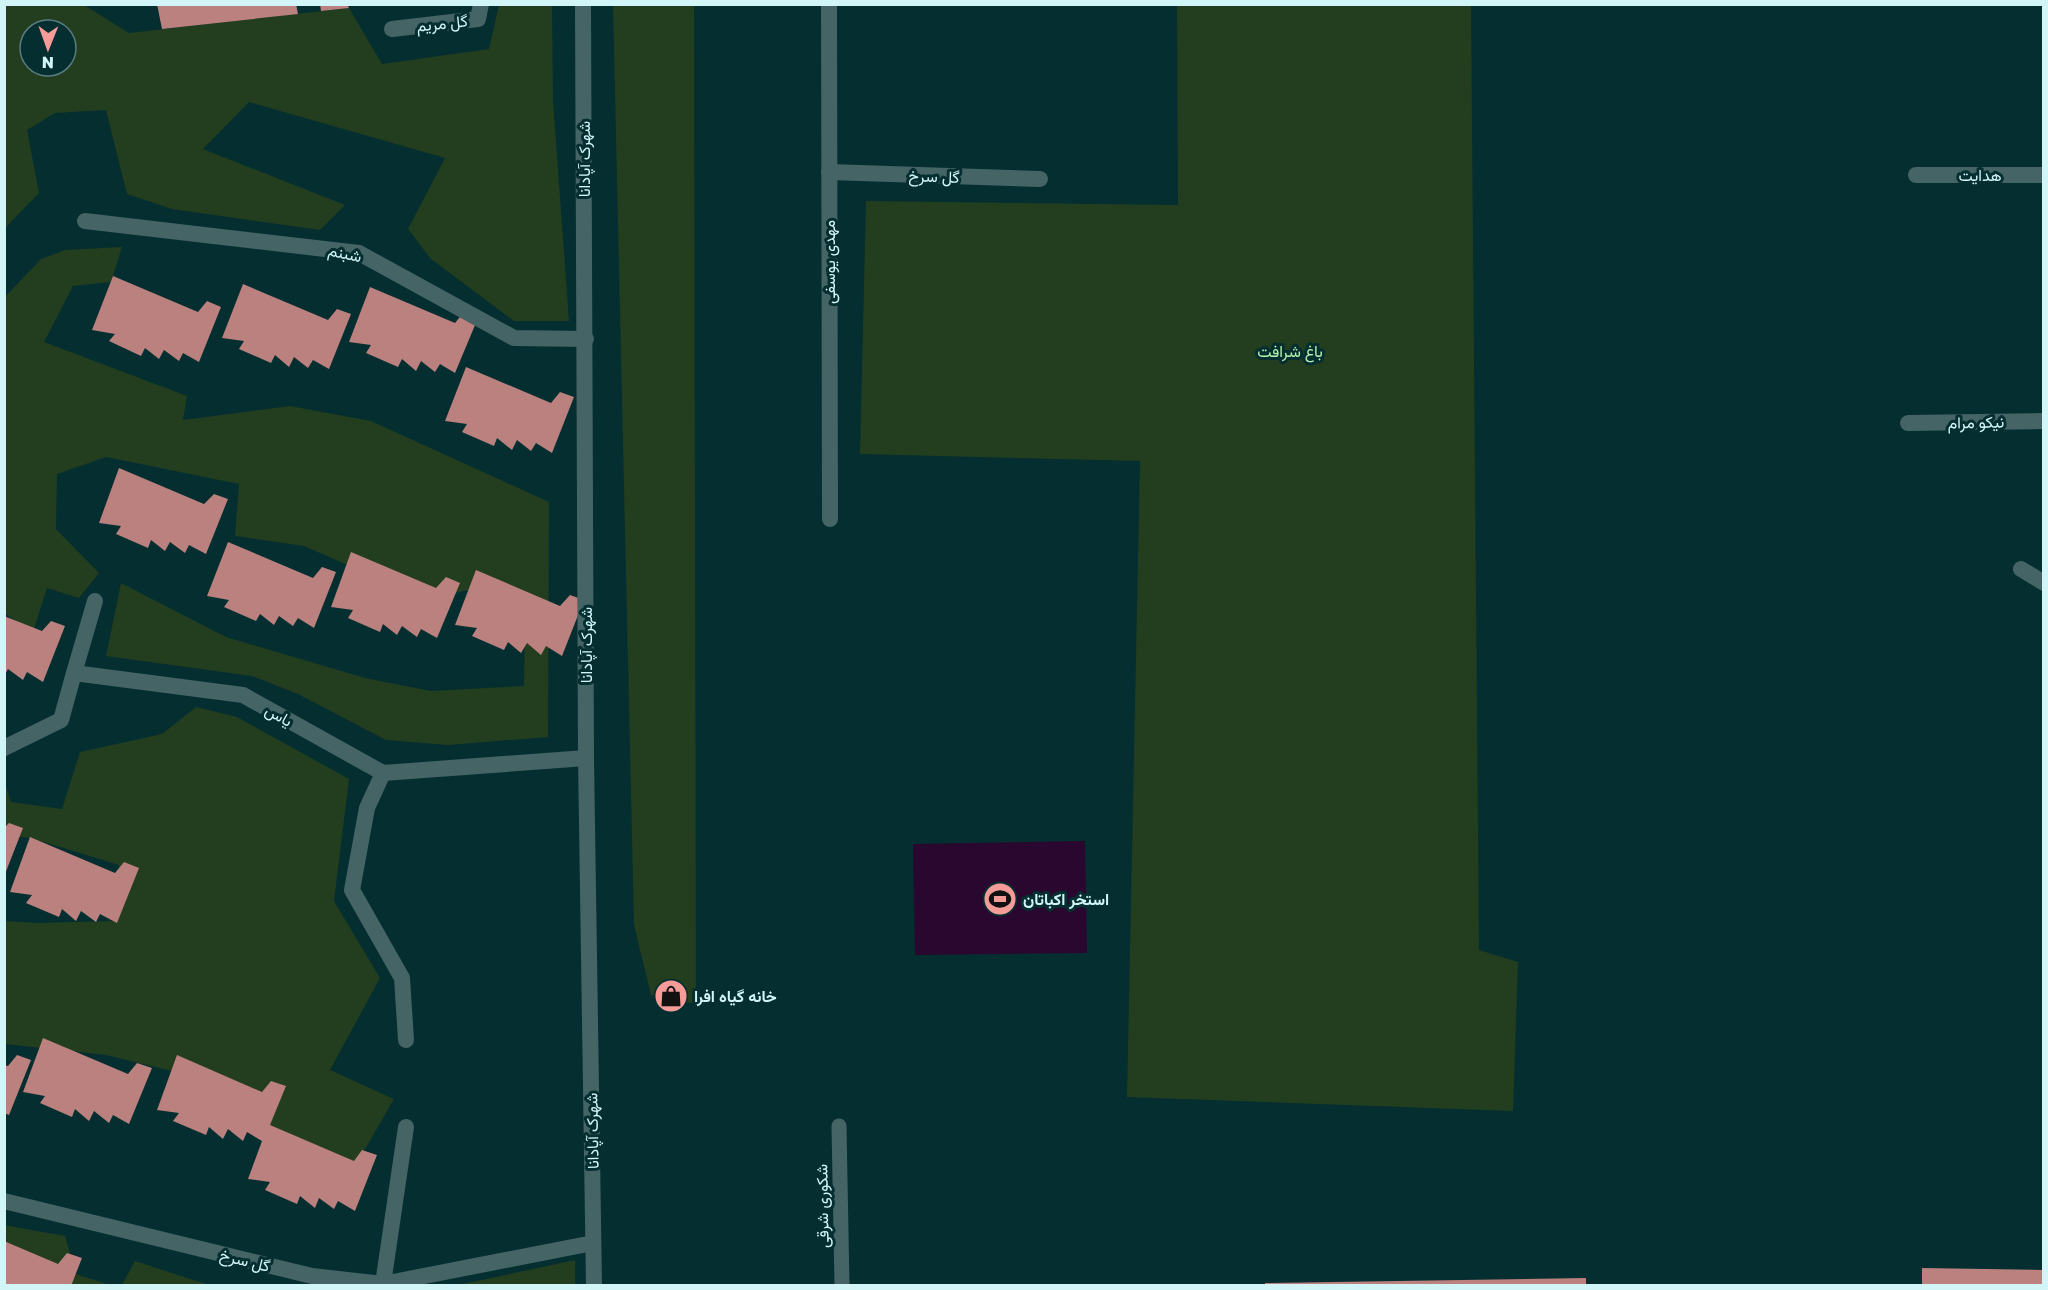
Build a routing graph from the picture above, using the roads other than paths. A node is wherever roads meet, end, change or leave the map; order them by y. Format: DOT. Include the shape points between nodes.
graph roads {
  1 [pos="481,4"];
  2 [pos="583,4"];
  3 [pos="829,4"];
  4 [pos="392,29"];
  5 [pos="829,172"];
  6 [pos="1916,175"];
  7 [pos="2043,176"];
  8 [pos="1040,179"];
  9 [pos="85,221"];
  10 [pos="586,339"];
  11 [pos="2043,421"];
  12 [pos="1908,423"];
  13 [pos="830,519"];
  14 [pos="2021,569"];
  15 [pos="2043,582"];
  16 [pos="95,601"];
  17 [pos="74,673"];
  18 [pos="4,748"];
  19 [pos="586,758"];
  20 [pos="383,773"];
  21 [pos="406,1040"];
  22 [pos="839,1126"];
  23 [pos="406,1127"];
  24 [pos="4,1201"];
  25 [pos="593,1243"];
  26 [pos="383,1284"];
  27 [pos="594,1286"];
  28 [pos="842,1286"];
  1 -- 4 [label="street, گل مریم" via="478,19"];
  2 -- 10 [label="street, شهرک آپادانا"];
  3 -- 5 [label="street, مهدی یوسفی"];
  5 -- 8 [label="street, گل سرخ"];
  5 -- 13 [label="street, مهدی یوسفی"];
  6 -- 7 [label="street, هدایت"];
  9 -- 10 [label="street, شبنم" via="359,253 514,338"];
  10 -- 19 [label="street, شهرک آپادانا"];
  11 -- 12 [label="street, نیکو مرام"];
  14 -- 15 [label="street"];
  16 -- 17 [label="street"];
  17 -- 18 [label="street" via="62,720"];
  17 -- 20 [label="street, یاس" via="243,695"];
  19 -- 20 [label="street"];
  19 -- 25 [label="street, شهرک آپادانا"];
  20 -- 21 [label="street" via="367,808 352,890 402,978"];
  22 -- 28 [label="lane, شکوری شرقی"];
  23 -- 26 [label="street"];
  24 -- 26 [label="street, گل سرخ" via="312,1276"];
  25 -- 26 [label="street, گل سرخ"];
  25 -- 27 [label="street, شهرک آپادانا"];
}
